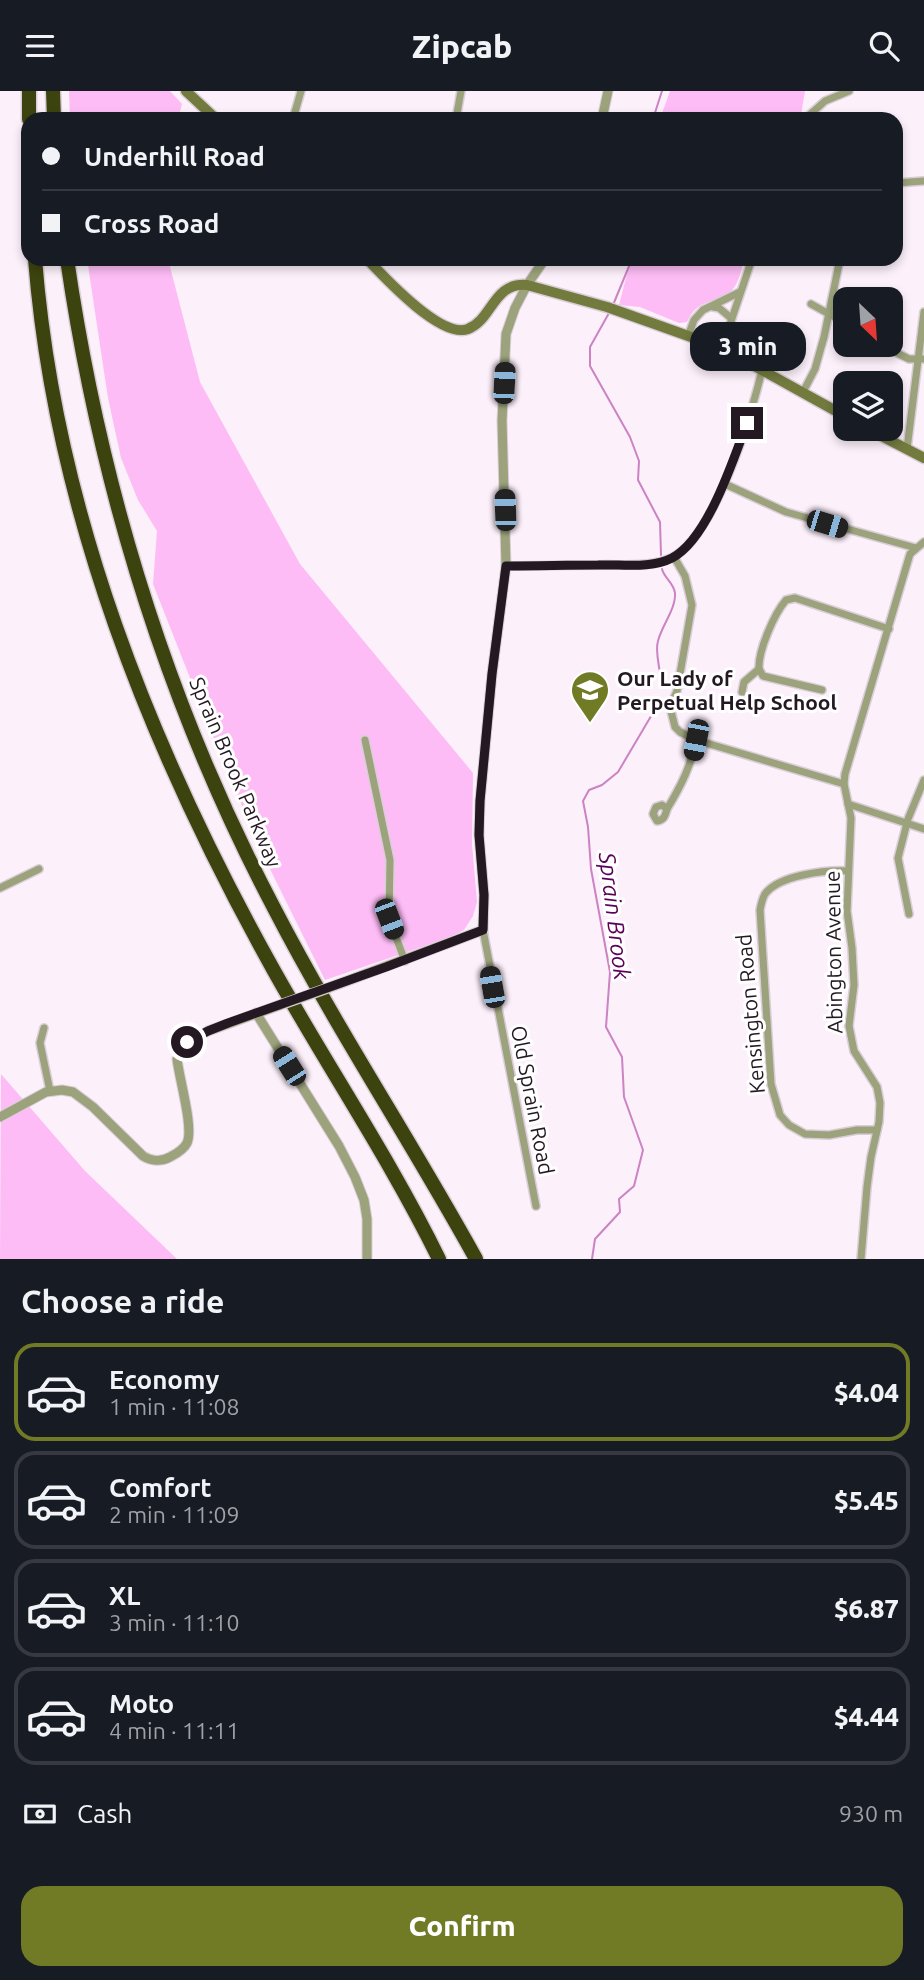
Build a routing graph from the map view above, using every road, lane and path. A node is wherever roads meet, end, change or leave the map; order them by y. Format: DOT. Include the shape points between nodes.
graph roads {
  1 [pos="30,91"];
  2 [pos="53,91"];
  3 [pos="186,91"];
  4 [pos="301,91"];
  5 [pos="461,91"];
  6 [pos="608,91"];
  7 [pos="849,91"];
  8 [pos="29,112"];
  9 [pos="54,112"];
  10 [pos="208,112"];
  11 [pos="295,112"];
  12 [pos="457,112"];
  13 [pos="604,112"];
  14 [pos="813,112"];
  15 [pos="924,181"];
  16 [pos="903,182"];
  17 [pos="36,266"];
  18 [pos="68,266"];
  19 [pos="374,266"];
  20 [pos="540,266"];
  21 [pos="749,266"];
  22 [pos="838,266"];
  23 [pos="527,285"];
  24 [pos="740,292"];
  25 [pos="811,304"];
  26 [pos="713,306"];
  27 [pos="924,312"];
  28 [pos="829,314"];
  29 [pos="833,316"];
  30 [pos="731,317"];
  31 [pos="688,336"];
  32 [pos="722,348"];
  33 [pos="902,357"];
  34 [pos="921,359"];
  35 [pos="762,370"];
  36 [pos="803,392"];
  37 [pos="833,409"];
  38 [pos="892,441"];
  39 [pos="907,449"];
  40 [pos="924,458"];
  41 [pos="725,484"];
  42 [pos="924,542"];
  43 [pos="916,548"];
  44 [pos="674,557"];
  45 [pos="506,566"];
  46 [pos="889,629"];
  47 [pos="759,669"];
  48 [pos="822,690"];
  49 [pos="742,692"];
  50 [pos="365,740"];
  51 [pos="696,740"];
  52 [pos="924,780"];
  53 [pos="845,784"];
  54 [pos="848,804"];
  55 [pos="667,809"];
  56 [pos="906,824"];
  57 [pos="924,829"];
  58 [pos="39,869"];
  59 [pos="848,871"];
  60 [pos="0,888"];
  61 [pos="909,914"];
  62 [pos="483,930"];
  63 [pos="405,960"];
  64 [pos="256,1013"];
  65 [pos="44,1028"];
  66 [pos="50,1091"];
  67 [pos="0,1117"];
  68 [pos="877,1130"];
  69 [pos="536,1206"];
  70 [pos="367,1259"];
  71 [pos="439,1259"];
  72 [pos="476,1259"];
  73 [pos="861,1259"];
  1 -- 8 [label="highway"];
  2 -- 9 [label="highway"];
  3 -- 10 [label="main road"];
  4 -- 11 [label="street"];
  5 -- 12 [label="street"];
  6 -- 13 [label="street"];
  7 -- 14 [label="street"];
  15 -- 16 [label="street"];
  17 -- 71 [label="highway" via="48,365 72,481 100,582 136,681 247,921"];
  18 -- 72 [label="highway, Sprain Brook Parkway" via="89,388 120,516 150,617 196,740 285,930"];
  19 -- 23 [label="main road" via="430,317 463,330 479,321 508,289"];
  20 -- 23 [label="street, Old Sprain Road"];
  21 -- 24 [label="street"];
  22 -- 28 [label="street"];
  23 -- 31 [label="main road"];
  23 -- 45 [label="street, Old Sprain Road" via="506,334 502,421"];
  24 -- 26 [label="street"];
  24 -- 30 [label="street"];
  25 -- 28 [label="street"];
  26 -- 30 [label="street"];
  26 -- 31 [label="street" via="698,315"];
  27 -- 34 [label="street"];
  28 -- 29 [label="street"];
  28 -- 36 [label="street" via="816,369"];
  30 -- 32 [label="street"];
  31 -- 32 [label="main road"];
  32 -- 35 [label="main road"];
  33 -- 34 [label="street"];
  34 -- 39 [label="street"];
  35 -- 36 [label="main road"];
  35 -- 41 [label="street"];
  36 -- 37 [label="main road"];
  38 -- 39 [label="main road"];
  39 -- 40 [label="main road"];
  41 -- 43 [label="street" via="786,512"];
  41 -- 44 [label="street" via="712,511"];
  42 -- 43 [label="street"];
  43 -- 46 [label="street" via="910,554"];
  44 -- 45 [label="street" via="649,564"];
  44 -- 51 [label="street" via="685,576 692,605 670,707 675,727"];
  45 -- 62 [label="street, Old Sprain Road" via="480,801"];
  46 -- 47 [label="street" via="795,598 786,600 761,652"];
  46 -- 53 [label="street"];
  47 -- 48 [label="street" via="764,676"];
  47 -- 49 [label="street" via="744,683"];
  50 -- 63 [label="street" via="390,860 389,919"];
  51 -- 53 [label="street"];
  51 -- 55 [label="street" via="685,778"];
  52 -- 56 [label="street"];
  53 -- 54 [label="street, Abington Avenue"];
  54 -- 56 [label="street"];
  54 -- 59 [label="street, Abington Avenue"];
  56 -- 57 [label="street"];
  56 -- 61 [label="street" via="898,859"];
  58 -- 60 [label="street"];
  59 -- 68 [label="street, Abington Avenue" via="854,985 849,1026 854,1051 877,1087"];
  59 -- 68 [label="street, Kensington Road" via="788,879 765,893 762,901 771,1084 780,1115 805,1134"];
  62 -- 63 [label="street"];
  62 -- 69 [label="street, Old Sprain Road"];
  63 -- 64 [label="street, bridge"];
  64 -- 66 [label="street" via="187,1042 180,1053 178,1072 188,1139 165,1160 143,1156 73,1092"];
  64 -- 70 [label="street" via="355,1177 368,1219"];
  65 -- 66 [label="street" via="40,1043"];
  66 -- 67 [label="street"];
  68 -- 73 [label="street, Abington Avenue"];
}
